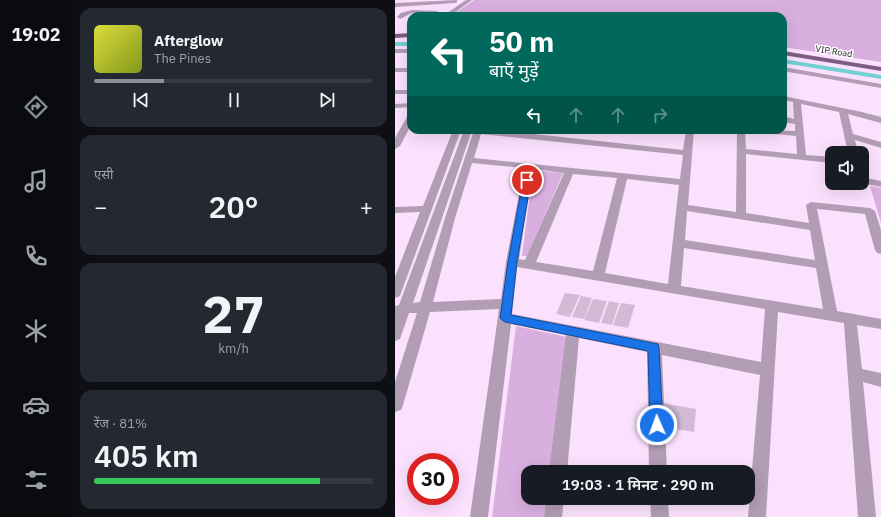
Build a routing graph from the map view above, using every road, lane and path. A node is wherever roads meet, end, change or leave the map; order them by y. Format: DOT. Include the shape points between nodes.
graph roads {
  1 [pos="462,0"];
  2 [pos="469,0"];
  3 [pos="437,1"];
  4 [pos="456,1"];
  5 [pos="395,5"];
  6 [pos="407,12"];
  7 [pos="440,12"];
  8 [pos="441,12"];
  9 [pos="452,12"];
  10 [pos="397,17"];
  11 [pos="407,36"];
  12 [pos="395,37"];
  13 [pos="407,38"];
  14 [pos="787,50"];
  15 [pos="395,51"];
  16 [pos="407,51"];
  17 [pos="787,53"];
  18 [pos="881,64"];
  19 [pos="881,69"];
  20 [pos="395,70"];
  21 [pos="407,70"];
  22 [pos="787,70"];
  23 [pos="407,73"];
  24 [pos="395,74"];
  25 [pos="881,86"];
  26 [pos="395,92"];
  27 [pos="407,92"];
  28 [pos="787,92"];
  29 [pos="787,95"];
  30 [pos="787,99"];
  31 [pos="797,101"];
  32 [pos="395,106"];
  33 [pos="407,106"];
  34 [pos="843,110"];
  35 [pos="881,111"];
  36 [pos="881,115"];
  37 [pos="407,119"];
  38 [pos="787,120"];
  39 [pos="881,120"];
  40 [pos="799,122"];
  41 [pos="787,133"];
  42 [pos="455,134"];
  43 [pos="470,134"];
  44 [pos="472,134"];
  45 [pos="509,134"];
  46 [pos="689,134"];
  47 [pos="741,134"];
  48 [pos="800,134"];
  49 [pos="849,136"];
  50 [pos="397,140"];
  51 [pos="881,145"];
  52 [pos="851,146"];
  53 [pos="741,151"];
  54 [pos="687,153"];
  55 [pos="802,157"];
  56 [pos="825,159"];
  57 [pos="469,160"];
  58 [pos="529,166"];
  59 [pos="570,170"];
  60 [pos="623,175"];
  61 [pos="869,181"];
  62 [pos="684,182"];
  63 [pos="881,184"];
  64 [pos="682,207"];
  65 [pos="427,209"];
  66 [pos="395,210"];
  67 [pos="741,216"];
  68 [pos="815,227"];
  69 [pos="878,227"];
  70 [pos="678,243"];
  71 [pos="881,250"];
  72 [pos="512,262"];
  73 [pos="529,265"];
  74 [pos="822,265"];
  75 [pos="598,276"];
  76 [pos="674,288"];
  77 [pos="395,293"];
  78 [pos="772,305"];
  79 [pos="425,307"];
  80 [pos="400,310"];
  81 [pos="506,311"];
  82 [pos="831,315"];
  83 [pos="850,318"];
  84 [pos="881,324"];
  85 [pos="573,331"];
  86 [pos="395,336"];
  87 [pos="654,348"];
  88 [pos="767,370"];
  89 [pos="855,374"];
  90 [pos="881,380"];
  91 [pos="395,405"];
  92 [pos="559,465"];
  93 [pos="658,465"];
  94 [pos="554,505"];
  95 [pos="659,505"];
  96 [pos="479,517"];
  97 [pos="553,517"];
  98 [pos="660,517"];
  99 [pos="757,517"];
  100 [pos="867,517"];
  1 -- 8 [label="street"];
  2 -- 9 [label="street"];
  3 -- 4 [label="street"];
  3 -- 5 [label="street"];
  4 -- 7 [label="street"];
  6 -- 10 [label="street"];
  11 -- 12 [label="main road"];
  12 -- 13 [label="main road"];
  14 -- 18 [label="main road, VIP Road"];
  15 -- 16 [label="street"];
  17 -- 19 [label="main road, VIP Road"];
  20 -- 21 [label="street"];
  22 -- 25 [label="street"];
  23 -- 24 [label="street"];
  26 -- 27 [label="street"];
  28 -- 35 [label="street"];
  29 -- 36 [label="street"];
  30 -- 31 [label="street"];
  31 -- 34 [label="street"];
  31 -- 40 [label="street"];
  32 -- 33 [label="street"];
  34 -- 39 [label="street"];
  34 -- 49 [label="street"];
  37 -- 50 [label="street"];
  38 -- 40 [label="street"];
  40 -- 48 [label="street"];
  41 -- 48 [label="street"];
  42 -- 65 [label="street"];
  43 -- 80 [label="street"];
  44 -- 57 [label="street"];
  45 -- 54 [label="street"];
  46 -- 54 [label="street"];
  47 -- 53 [label="street"];
  48 -- 55 [label="street"];
  49 -- 51 [label="street"];
  49 -- 52 [label="street"];
  53 -- 55 [label="street"];
  53 -- 67 [label="street"];
  54 -- 62 [label="street"];
  55 -- 56 [label="street"];
  57 -- 58 [label="street"];
  57 -- 79 [label="street"];
  58 -- 59 [label="street"];
  58 -- 72 [label="street"];
  59 -- 60 [label="street"];
  59 -- 73 [label="street"];
  60 -- 62 [label="street"];
  60 -- 75 [label="street"];
  61 -- 63 [label="street"];
  62 -- 64 [label="street"];
  64 -- 67 [label="street"];
  64 -- 70 [label="street"];
  65 -- 66 [label="street"];
  65 -- 77 [label="street"];
  67 -- 68 [label="street"];
  68 -- 69 [label="street" via="811,206 870,211"];
  68 -- 74 [label="street"];
  69 -- 71 [label="street"];
  70 -- 74 [label="street"];
  70 -- 76 [label="street"];
  72 -- 73 [label="street"];
  72 -- 81 [label="street"];
  73 -- 75 [label="street"];
  74 -- 82 [label="street"];
  75 -- 76 [label="street"];
  76 -- 78 [label="street"];
  78 -- 82 [label="street"];
  78 -- 88 [label="street"];
  79 -- 80 [label="street"];
  79 -- 81 [label="street"];
  79 -- 91 [label="street"];
  80 -- 86 [label="street"];
  81 -- 85 [label="street"];
  81 -- 96 [label="street"];
  82 -- 83 [label="street"];
  83 -- 84 [label="street"];
  83 -- 89 [label="street"];
  85 -- 87 [label="street"];
  85 -- 92 [label="street"];
  87 -- 88 [label="street"];
  87 -- 93 [label="street"];
  88 -- 99 [label="street"];
  89 -- 90 [label="street"];
  89 -- 100 [label="street"];
  94 -- 97 [label="street"];
  95 -- 98 [label="street"];
}
